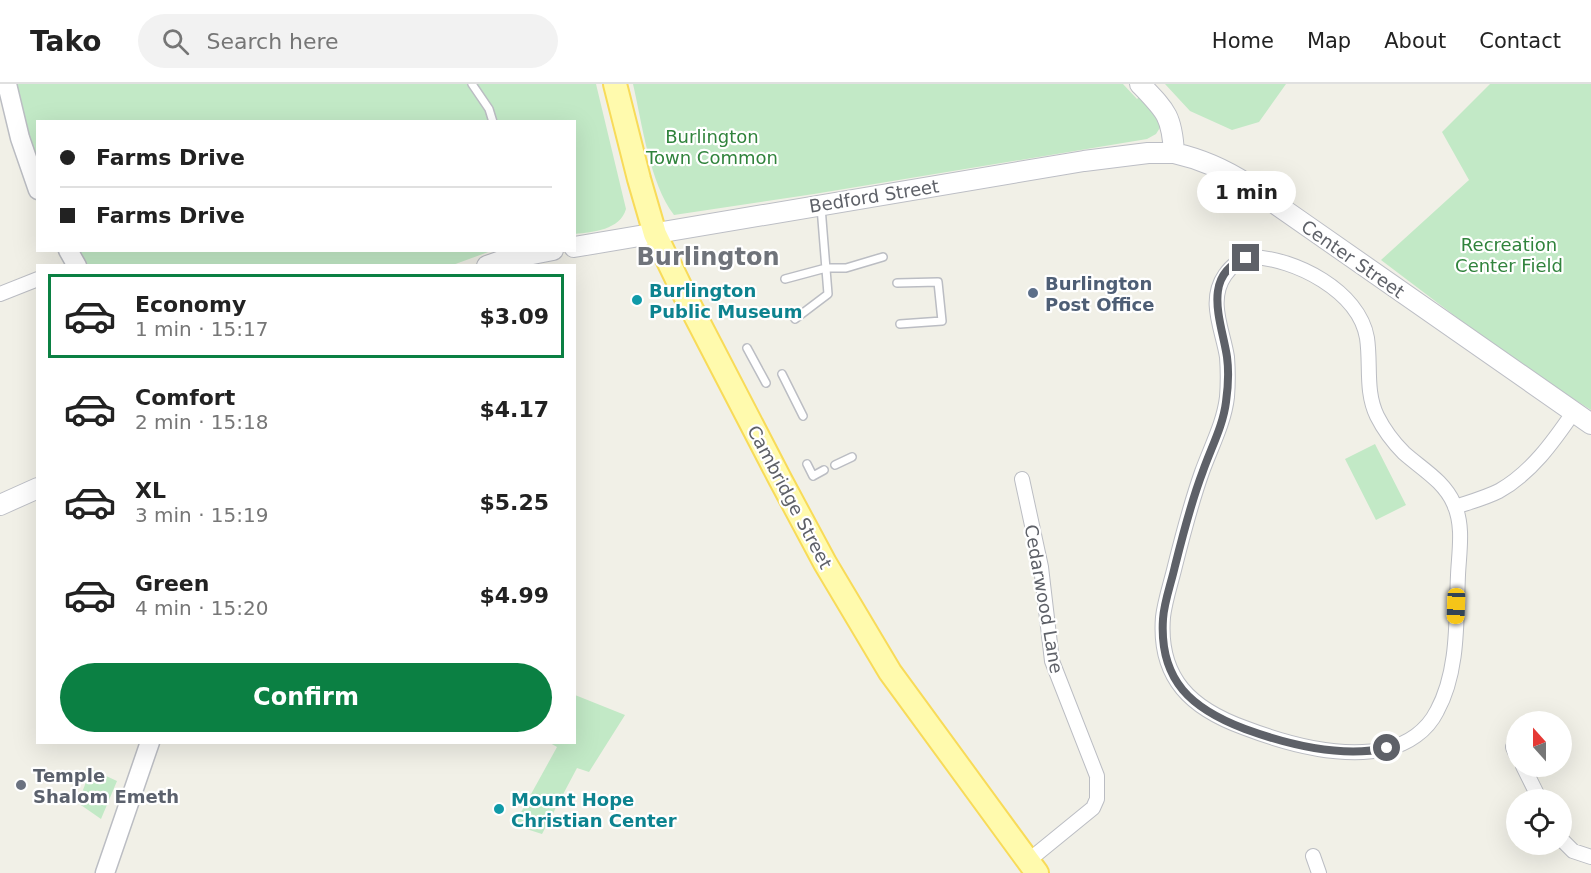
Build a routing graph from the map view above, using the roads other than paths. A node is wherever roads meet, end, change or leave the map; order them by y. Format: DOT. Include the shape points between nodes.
graph roads {
  1 [pos="472,84"];
  2 [pos="615,84"];
  3 [pos="1140,84"];
  4 [pos="5,88"];
  5 [pos="492,120"];
  6 [pos="1174,153"];
  7 [pos="36,184"];
  8 [pos="820,204"];
  9 [pos="655,234"];
  10 [pos="576,247"];
  11 [pos="528,253"];
  12 [pos="883,256"];
  13 [pos="493,264"];
  14 [pos="826,268"];
  15 [pos="785,279"];
  16 [pos="36,280"];
  17 [pos="897,283"];
  18 [pos="0,294"];
  19 [pos="795,319"];
  20 [pos="900,324"];
  21 [pos="747,348"];
  22 [pos="782,374"];
  23 [pos="766,383"];
  24 [pos="1574,413"];
  25 [pos="803,416"];
  26 [pos="1591,424"];
  27 [pos="852,457"];
  28 [pos="807,464"];
  29 [pos="835,465"];
  30 [pos="824,470"];
  31 [pos="1022,479"];
  32 [pos="36,489"];
  33 [pos="0,505"];
  34 [pos="1455,507"];
  35 [pos="149,744"];
  36 [pos="1572,850"];
  37 [pos="1313,856"];
  38 [pos="1591,857"];
  39 [pos="1033,867"];
  40 [pos="105,873"];
  41 [pos="1319,873"];
  1 -- 5 [label="lane"];
  2 -- 9 [label="main road, Cambridge Street"];
  3 -- 6 [label="main road" via="1168,117"];
  4 -- 7 [label="street"];
  6 -- 8 [label="main road, Bedford Street" via="1099,159"];
  6 -- 24 [label="main road, Center Street" via="1204,161 1240,179"];
  8 -- 9 [label="main road, Bedford Street"];
  8 -- 14 [label="lane"];
  9 -- 10 [label="main road, Bedford Street"];
  9 -- 39 [label="main road, Cambridge Street" via="780,479 867,634 890,672"];
  11 -- 13 [label="main road"];
  12 -- 14 [label="lane" via="846,268"];
  14 -- 15 [label="lane"];
  14 -- 19 [label="lane" via="828,294"];
  16 -- 18 [label="street"];
  17 -- 20 [label="lane" via="938,282 942,321"];
  21 -- 23 [label="lane"];
  22 -- 25 [label="lane"];
  24 -- 26 [label="main road, Center Street"];
  24 -- 34 [label="street" via="1516,480"];
  27 -- 29 [label="lane"];
  28 -- 30 [label="lane" via="813,476"];
  31 -- 39 [label="street, Cedarwood Lane" via="1041,567 1052,660 1098,785 1093,808"];
  32 -- 33 [label="main road"];
  34 -- 34 [label="street" via="1460,534 1452,663 1438,710 1412,738 1396,746 1361,752 1328,750 1274,738 1209,714 1178,685 1164,646 1163,618 1190,508 1224,412 1227,366 1216,301 1222,279 1238,262 1255,256 1304,270 1351,305 1365,332 1370,391 1378,418 1396,445 1440,484"];
  35 -- 40 [label="street"];
  36 -- 38 [label="street"];
  37 -- 41 [label="street"];
}
